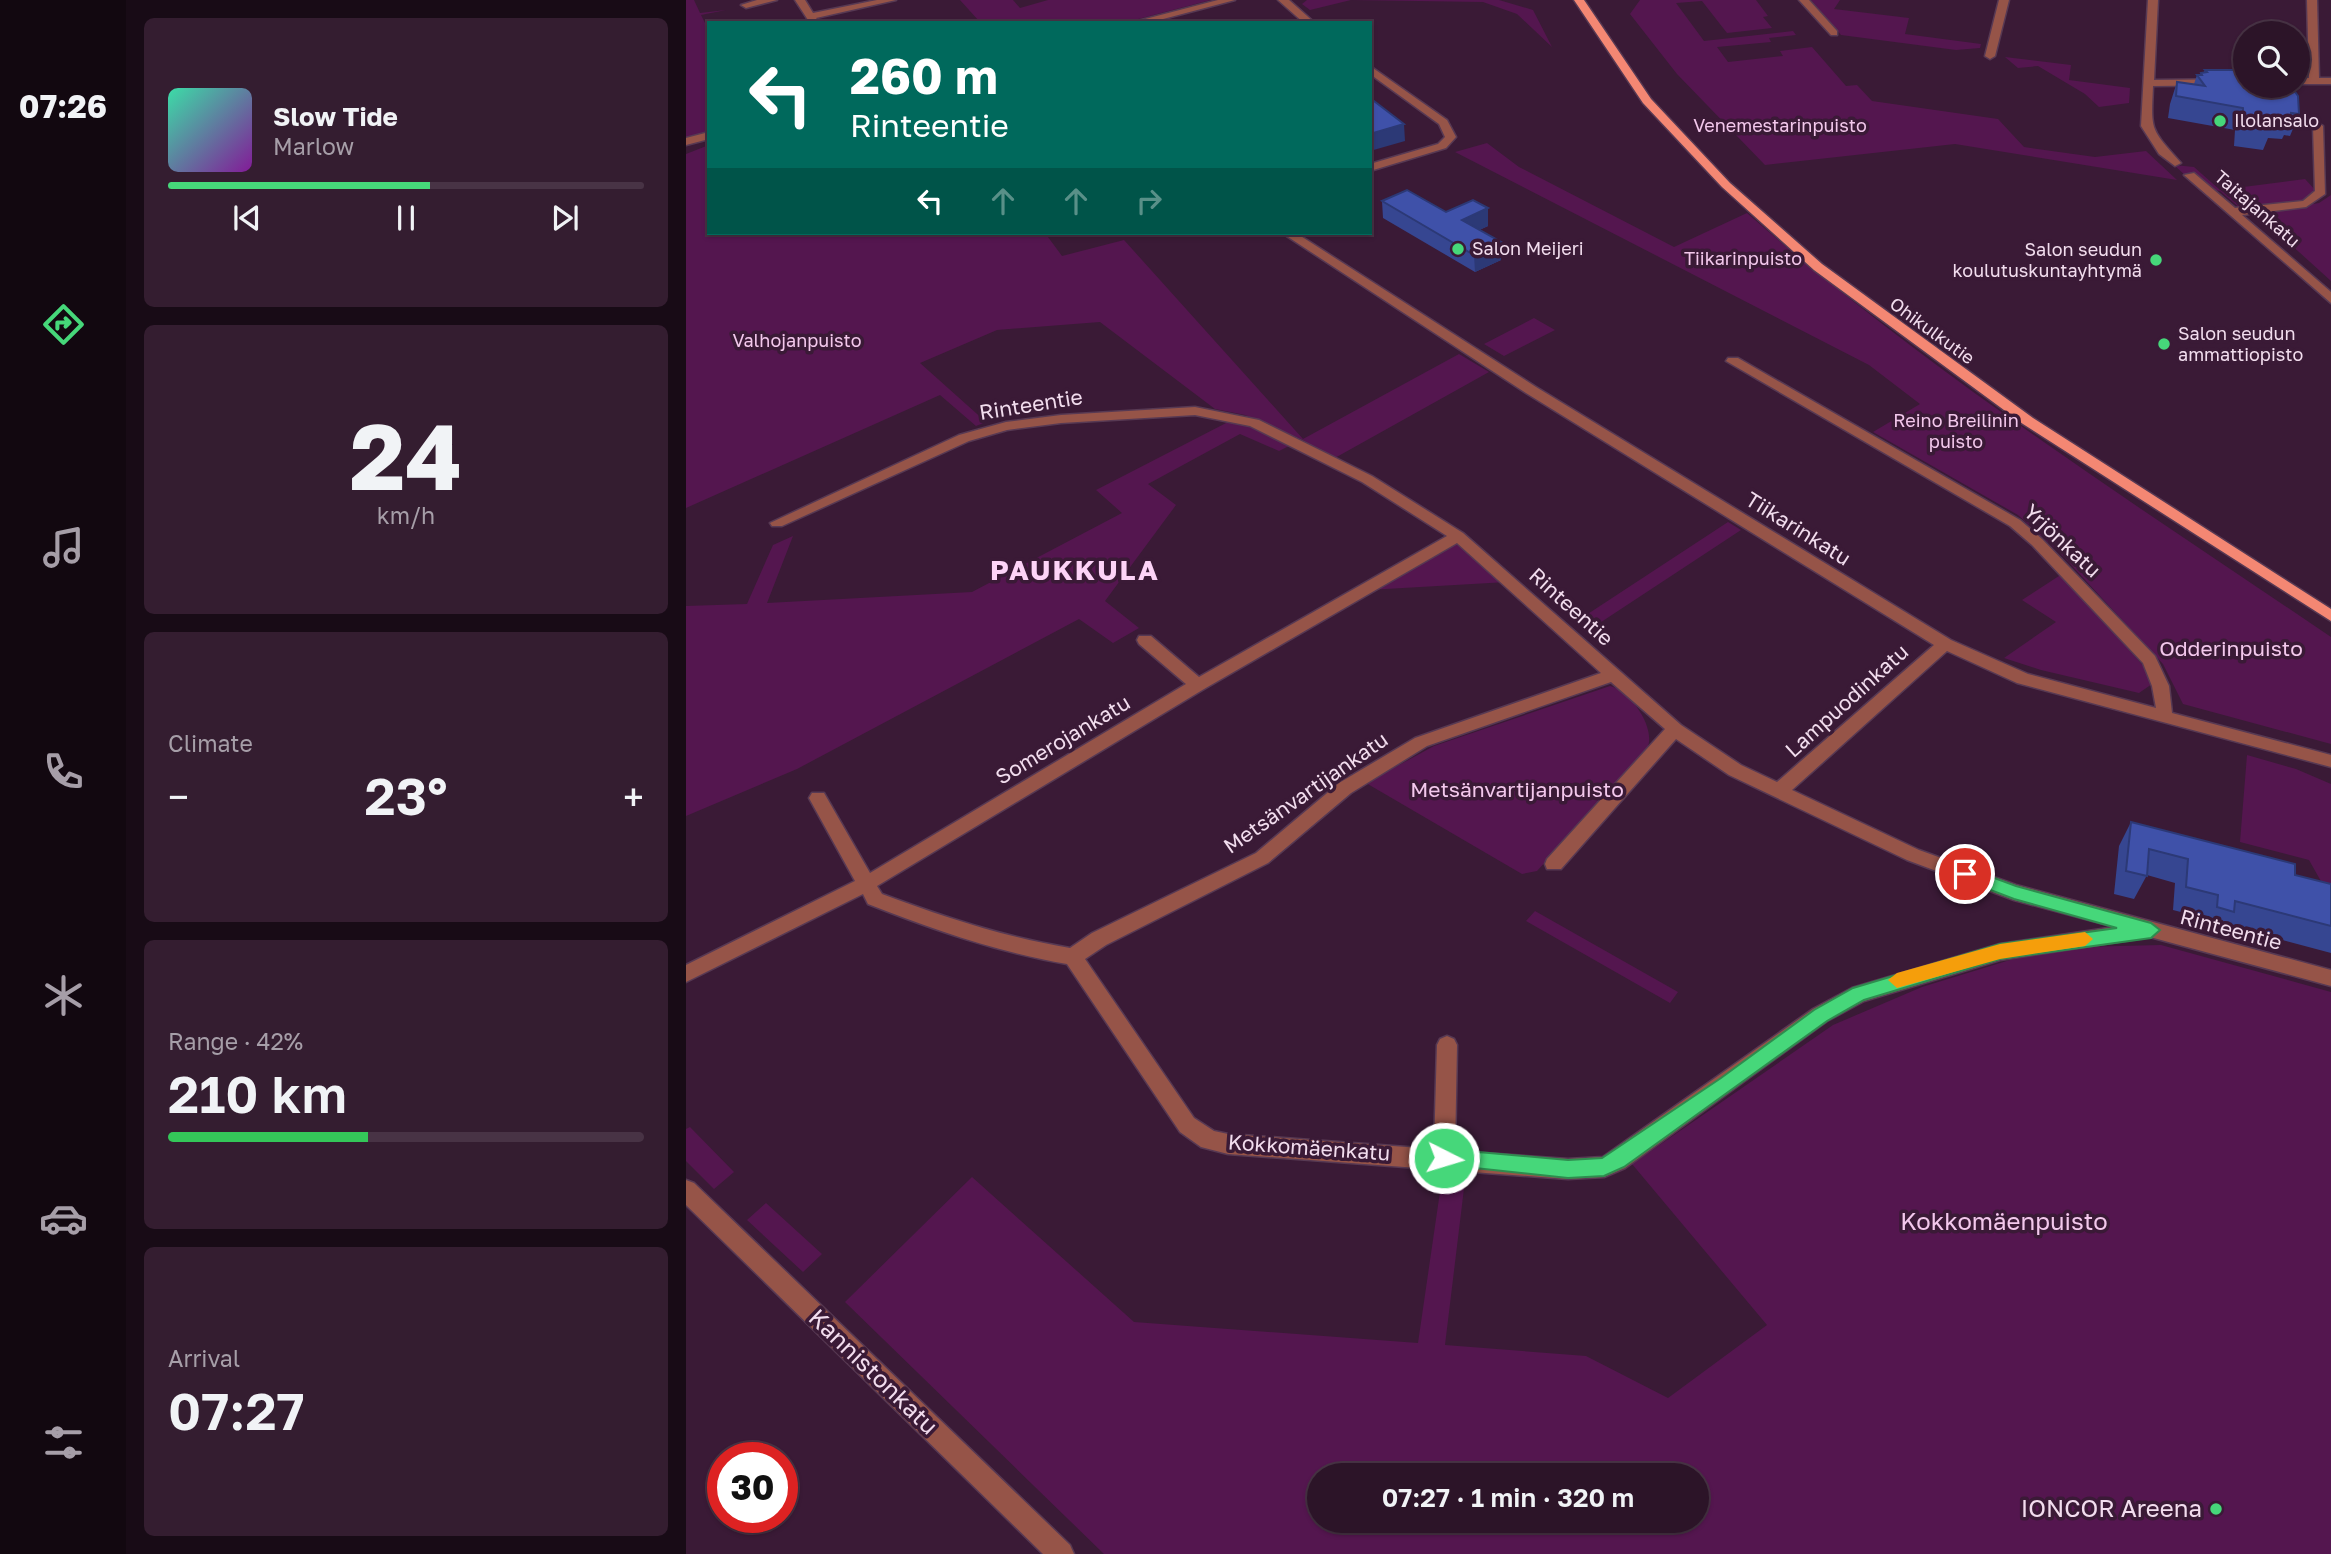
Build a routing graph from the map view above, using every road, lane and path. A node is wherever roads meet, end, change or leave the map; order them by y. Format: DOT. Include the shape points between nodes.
graph roads {
  1 [pos="772,0"];
  2 [pos="800,0"];
  3 [pos="891,0"];
  4 [pos="1230,0"];
  5 [pos="1283,0"];
  6 [pos="1579,0"];
  7 [pos="1804,0"];
  8 [pos="2004,0"];
  9 [pos="2152,0"];
  10 [pos="2312,0"];
  11 [pos="746,5"];
  12 [pos="1168,15"];
  13 [pos="813,20"];
  14 [pos="1143,21"];
  15 [pos="1176,21"];
  16 [pos="1308,21"];
  17 [pos="1834,33"];
  18 [pos="1990,56"];
  19 [pos="1372,70"];
  20 [pos="2310,81"];
  21 [pos="2314,81"];
  22 [pos="2331,81"];
  23 [pos="2233,82"];
  24 [pos="2147,83"];
  25 [pos="2318,126"];
  26 [pos="707,136"];
  27 [pos="686,142"];
  28 [pos="2175,163"];
  29 [pos="1372,167"];
  30 [pos="2190,175"];
  31 [pos="2235,212"];
  32 [pos="1291,235"];
  33 [pos="2331,299"];
  34 [pos="1733,361"];
  35 [pos="777,523"];
  36 [pos="1458,536"];
  37 [pos="2331,616"];
  38 [pos="1145,640"];
  39 [pos="1945,644"];
  40 [pos="1615,674"];
  41 [pos="1198,685"];
  42 [pos="2164,715"];
  43 [pos="1675,729"];
  44 [pos="2331,761"];
  45 [pos="1779,791"];
  46 [pos="818,798"];
  47 [pos="1554,864"];
  48 [pos="866,884"];
  49 [pos="2151,930"];
  50 [pos="1073,957"];
  51 [pos="686,974"];
  52 [pos="2331,978"];
  53 [pos="1447,1045"];
  54 [pos="1444,1158"];
  55 [pos="686,1190"];
  56 [pos="1061,1554"];
  1 -- 11 [label="street"];
  2 -- 13 [label="street"];
  3 -- 13 [label="street"];
  4 -- 12 [label="street"];
  5 -- 16 [label="street"];
  6 -- 37 [label="main road, Ohikulkutie" via="1647,101 1726,185 1818,267 2028,421"];
  7 -- 17 [label="street"];
  8 -- 18 [label="street"];
  9 -- 24 [label="street"];
  10 -- 21 [label="street"];
  12 -- 14 [label="street"];
  12 -- 15 [label="street"];
  19 -- 29 [label="street" via="1443,122 1451,137 1442,146"];
  20 -- 21 [label="street"];
  21 -- 22 [label="street"];
  23 -- 24 [label="street"];
  24 -- 28 [label="street" via="2146,126"];
  25 -- 31 [label="street" via="2321,192 2306,204"];
  26 -- 27 [label="street"];
  30 -- 31 [label="street, Taitajankatu"];
  31 -- 33 [label="street, Taitajankatu"];
  32 -- 39 [label="street, Tiikarinkatu" via="1531,390"];
  34 -- 42 [label="street, Yrjönkatu" via="2015,523 2149,660 2165,700"];
  35 -- 36 [label="street, Rinteentie" via="989,430 1060,419 1195,411 1230,416 1278,433 1391,492"];
  36 -- 40 [label="street, Rinteentie"];
  36 -- 41 [label="street, Somerojankatu"];
  38 -- 41 [label="street"];
  39 -- 42 [label="street, Tiikarinkatu" via="2023,680"];
  39 -- 45 [label="street, Lampuodinkatu"];
  40 -- 43 [label="street, Rinteentie"];
  40 -- 50 [label="street, Metsänvartijankatu" via="1421,742 1345,788 1262,858 1099,939"];
  41 -- 48 [label="street, Somerojankatu"];
  42 -- 44 [label="street, Tiikarinkatu"];
  43 -- 45 [label="street, Rinteentie" via="1735,770"];
  43 -- 47 [label="street"];
  45 -- 49 [label="street, Rinteentie" via="1913,855 2014,892"];
  46 -- 48 [label="street"];
  48 -- 50 [label="street" via="875,899 953,929"];
  48 -- 51 [label="street, Somerojankatu"];
  49 -- 52 [label="street, Rinteentie"];
  49 -- 54 [label="street, Kokkomäenkatu" via="2000,952 1859,994 1820,1015 1604,1167 1568,1169"];
  50 -- 54 [label="street, Kokkomäenkatu" via="1179,1115 1190,1129 1209,1140"];
  53 -- 54 [label="street"];
  55 -- 56 [label="street, Kannistonkatu"];
}
